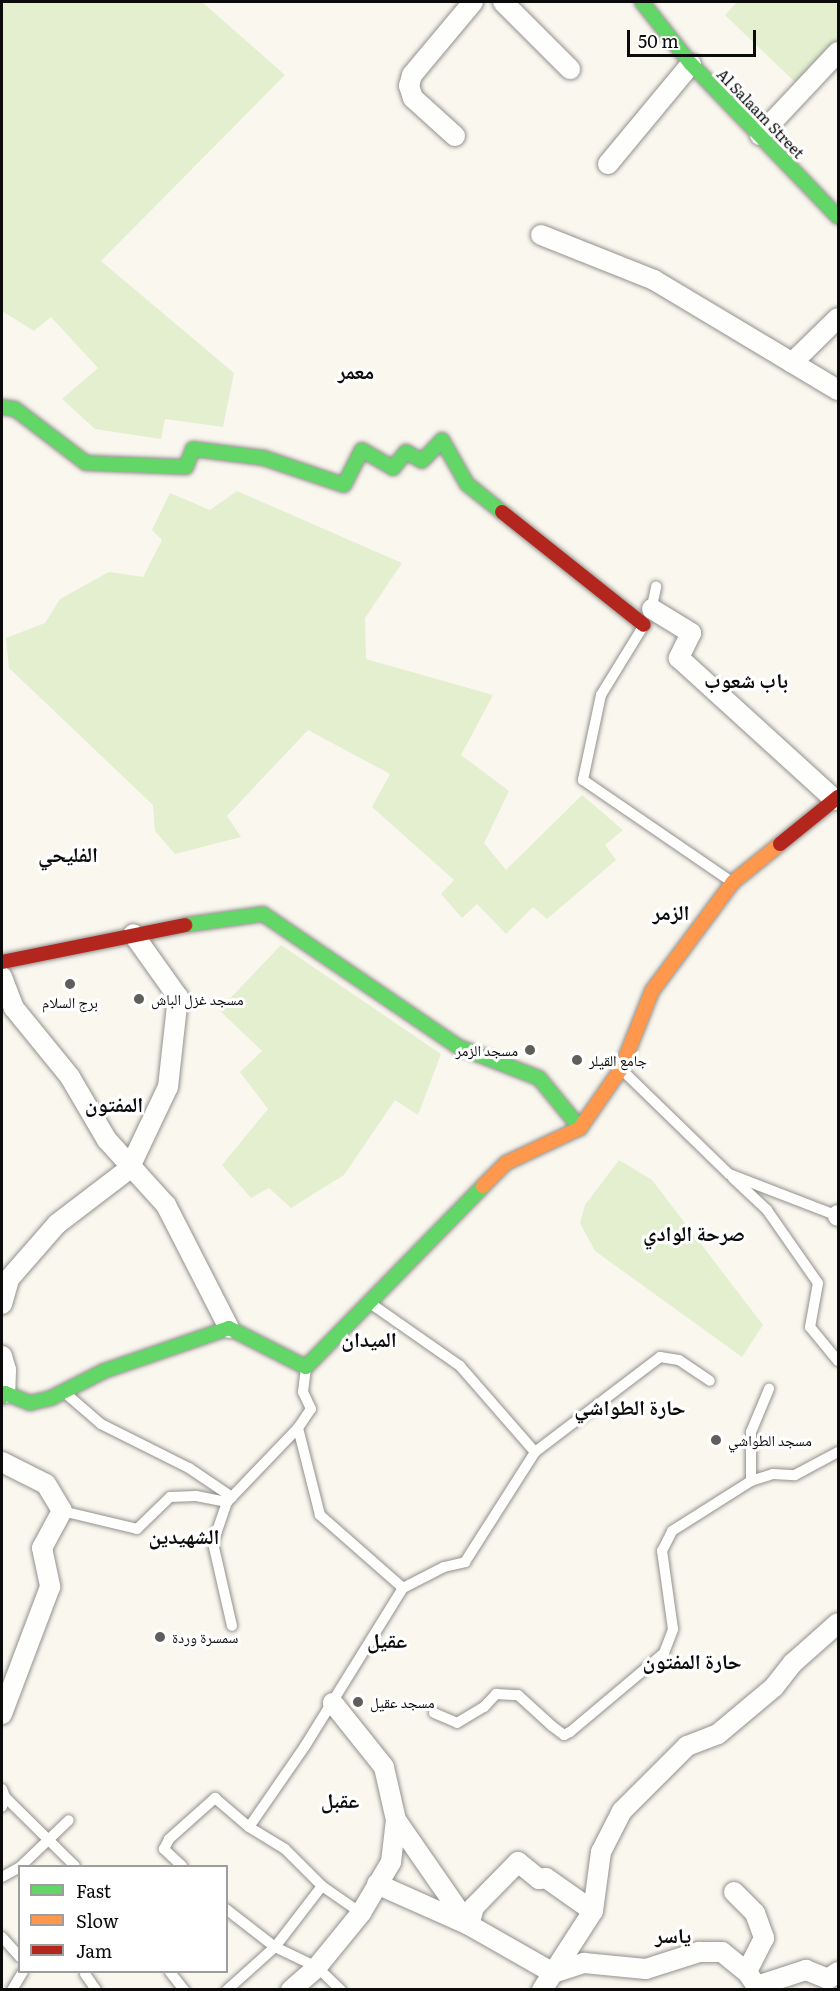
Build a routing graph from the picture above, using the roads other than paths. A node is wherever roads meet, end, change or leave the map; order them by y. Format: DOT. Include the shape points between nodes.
graph roads {
  1 [pos="473,2"];
  2 [pos="503,2"];
  3 [pos="642,2"];
  4 [pos="838,52"];
  5 [pos="691,64"];
  6 [pos="570,69"];
  7 [pos="760,135"];
  8 [pos="454,136"];
  9 [pos="608,164"];
  10 [pos="838,217"];
  11 [pos="541,235"];
  12 [pos="838,318"];
  13 [pos="792,363"];
  14 [pos="838,390"];
  15 [pos="2,407"];
  16 [pos="656,587"];
  17 [pos="648,617"];
  18 [pos="837,799"];
  19 [pos="733,882"];
  20 [pos="133,934"];
  21 [pos="2,962"];
  22 [pos="2,977"];
  23 [pos="621,1069"];
  24 [pos="580,1128"];
  25 [pos="129,1169"];
  26 [pos="729,1174"];
  27 [pos="838,1216"];
  28 [pos="367,1301"];
  29 [pos="2,1304"];
  30 [pos="229,1329"];
  31 [pos="2,1356"];
  32 [pos="838,1361"];
  33 [pos="306,1367"];
  34 [pos="710,1381"];
  35 [pos="769,1389"];
  36 [pos="63,1392"];
  37 [pos="3,1395"];
  38 [pos="298,1428"];
  39 [pos="535,1452"];
  40 [pos="838,1452"];
  41 [pos="2,1462"];
  42 [pos="751,1481"];
  43 [pos="230,1500"];
  44 [pos="62,1511"];
  45 [pos="403,1588"];
  46 [pos="838,1623"];
  47 [pos="232,1626"];
  48 [pos="333,1703"];
  49 [pos="434,1713"];
  50 [pos="2,1714"];
  51 [pos="2,1798"];
  52 [pos="69,1820"];
  53 [pos="396,1820"];
  54 [pos="249,1827"];
  55 [pos="48,1841"];
  56 [pos="22,1865"];
  57 [pos="74,1865"];
  58 [pos="181,1865"];
  59 [pos="18,1868"];
  60 [pos="2,1876"];
  61 [pos="377,1884"];
  62 [pos="322,1886"];
  63 [pos="734,1892"];
  64 [pos="228,1911"];
  65 [pos="593,1911"];
  66 [pos="361,1913"];
  67 [pos="469,1925"];
  68 [pos="2,1937"];
  69 [pos="275,1947"];
  70 [pos="18,1955"];
  71 [pos="317,1967"];
  72 [pos="838,1972"];
  73 [pos="22,1973"];
  74 [pos="85,1973"];
  75 [pos="172,1973"];
  76 [pos="553,1973"];
  77 [pos="754,1983"];
  78 [pos="12,1989"];
  79 [pos="96,1989"];
  80 [pos="184,1989"];
  81 [pos="227,1989"];
  82 [pos="291,1989"];
  83 [pos="341,1989"];
  84 [pos="542,1989"];
  1 -- 8 [label="street" via="412,75 409,86 413,98"];
  2 -- 6 [label="street"];
  3 -- 5 [label="street, Al Salaam Street"];
  4 -- 7 [label="street"];
  5 -- 7 [label="street, Al Salaam Street"];
  5 -- 9 [label="street"];
  7 -- 10 [label="street, Al Salaam Street"];
  11 -- 13 [label="street" via="654,280"];
  12 -- 13 [label="street"];
  13 -- 14 [label="street"];
  15 -- 17 [label="street" via="15,409 86,463 186,467 193,450 264,458 344,485 362,450 393,468 406,452 422,461 442,440 467,483"];
  16 -- 17 [label="lane"];
  17 -- 18 [label="street" via="691,633 679,658"];
  17 -- 19 [label="lane" via="601,695 583,780"];
  18 -- 19 [label="street"];
  19 -- 23 [label="street" via="652,992"];
  20 -- 21 [label="street"];
  20 -- 24 [label="street" via="263,914 459,1047 539,1078"];
  20 -- 25 [label="street" via="178,997 168,1087"];
  22 -- 25 [label="street" via="14,1008 70,1077"];
  23 -- 24 [label="street"];
  23 -- 26 [label="lane"];
  24 -- 28 [label="street" via="506,1163"];
  25 -- 29 [label="street" via="57,1224 9,1279"];
  25 -- 30 [label="street" via="166,1205"];
  26 -- 27 [label="lane"];
  26 -- 32 [label="lane" via="767,1210 818,1283 810,1328"];
  28 -- 33 [label="street"];
  28 -- 39 [label="lane" via="460,1366"];
  30 -- 33 [label="street"];
  30 -- 36 [label="street" via="104,1371"];
  31 -- 37 [label="street" via="6,1370"];
  33 -- 38 [label="lane" via="303,1392 310,1409"];
  34 -- 39 [label="lane" via="679,1360 660,1357"];
  35 -- 42 [label="lane" via="751,1432"];
  36 -- 37 [label="street" via="30,1403"];
  36 -- 43 [label="lane" via="101,1424 189,1467"];
  38 -- 43 [label="lane"];
  38 -- 45 [label="lane" via="320,1515"];
  39 -- 45 [label="lane" via="465,1562 444,1567"];
  40 -- 42 [label="lane" via="795,1475 773,1474"];
  41 -- 44 [label="street" via="46,1484"];
  42 -- 49 [label="lane" via="672,1532 662,1551 673,1629 664,1653 570,1732 564,1735 518,1695 496,1694 484,1707 457,1723"];
  43 -- 44 [label="lane" via="170,1497 137,1529"];
  43 -- 47 [label="lane" via="213,1543"];
  44 -- 50 [label="street" via="42,1548 50,1587"];
  45 -- 48 [label="lane"];
  46 -- 65 [label="street" via="793,1663 774,1687 718,1734 687,1746 622,1811 601,1852"];
  48 -- 53 [label="street" via="384,1767"];
  48 -- 54 [label="lane"];
  51 -- 55 [label="lane"];
  52 -- 55 [label="lane"];
  53 -- 61 [label="street" via="391,1862"];
  53 -- 67 [label="street"];
  54 -- 58 [label="lane" via="215,1798 169,1839 164,1849"];
  54 -- 62 [label="lane" via="285,1849"];
  55 -- 56 [label="lane"];
  55 -- 57 [label="lane"];
  59 -- 60 [label="lane"];
  61 -- 66 [label="street"];
  61 -- 67 [label="street"];
  62 -- 66 [label="lane"];
  62 -- 69 [label="lane"];
  63 -- 77 [label="street" via="755,1913 764,1938"];
  64 -- 69 [label="lane"];
  65 -- 67 [label="street" via="518,1862 474,1907"];
  65 -- 76 [label="street"];
  66 -- 71 [label="street"];
  67 -- 76 [label="street"];
  68 -- 70 [label="lane"];
  69 -- 71 [label="lane"];
  69 -- 81 [label="lane"];
  71 -- 82 [label="street"];
  71 -- 83 [label="lane"];
  72 -- 77 [label="street" via="828,1979 806,1970"];
  73 -- 78 [label="lane"];
  74 -- 79 [label="lane"];
  75 -- 80 [label="lane"];
  76 -- 77 [label="street" via="584,1963 646,1969 699,1952 722,1952"];
  76 -- 84 [label="street"];
}
